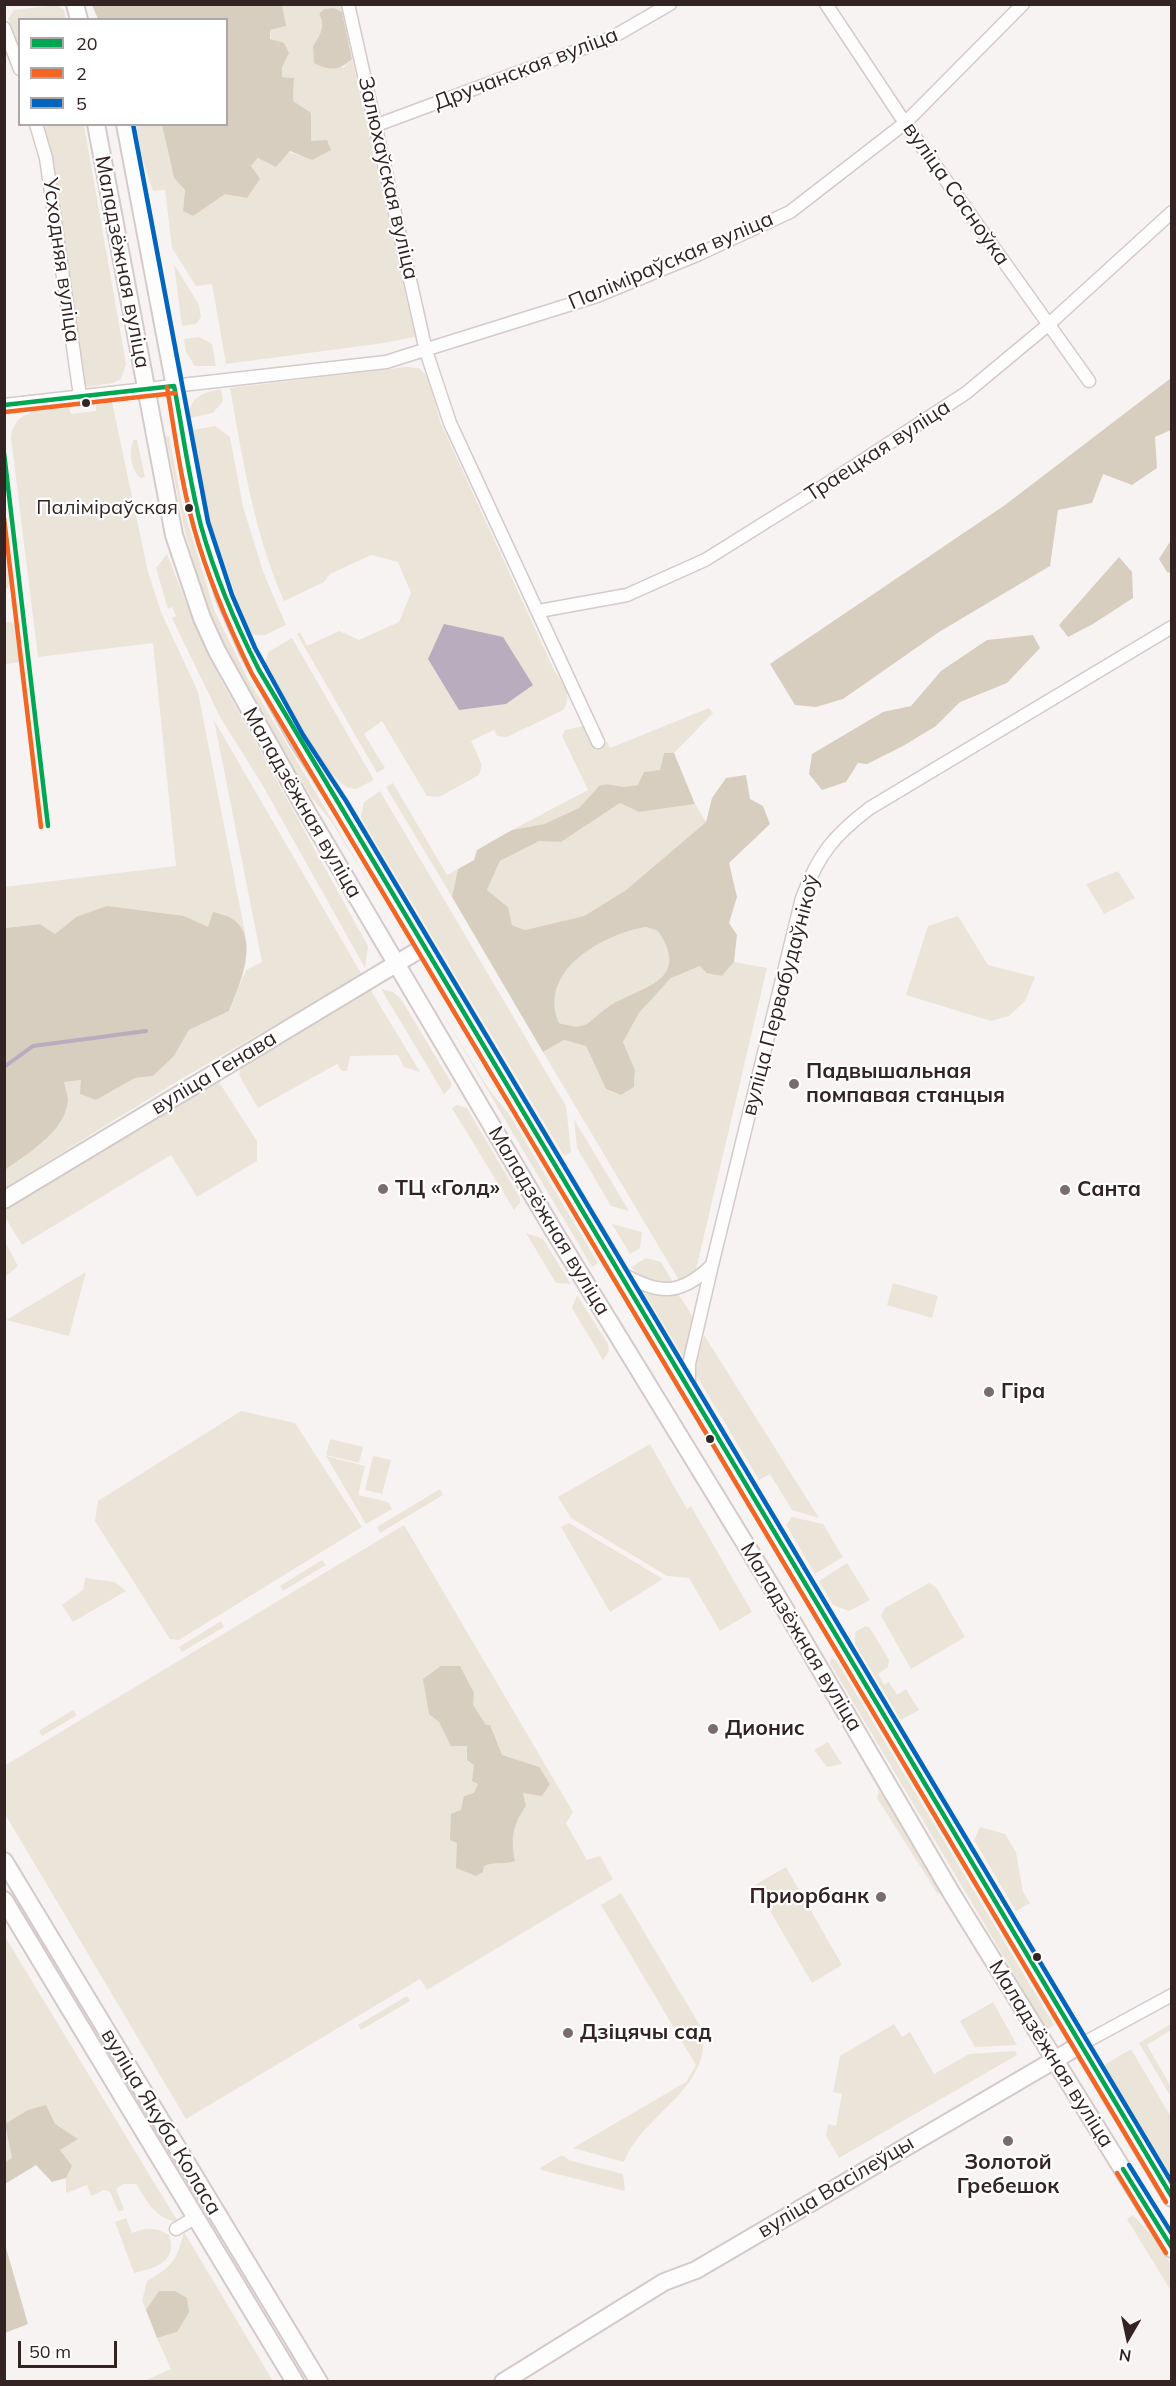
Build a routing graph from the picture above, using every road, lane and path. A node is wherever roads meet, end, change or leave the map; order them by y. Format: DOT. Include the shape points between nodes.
graph roads {
  1 [pos="348,4"];
  2 [pos="670,4"];
  3 [pos="826,4"];
  4 [pos="1023,4"];
  5 [pos="4,28"];
  6 [pos="18,64"];
  7 [pos="905,123"];
  8 [pos="377,125"];
  9 [pos="37,126"];
  10 [pos="96,126"];
  11 [pos="125,126"];
  12 [pos="1172,212"];
  13 [pos="1049,324"];
  14 [pos="426,351"];
  15 [pos="1089,381"];
  16 [pos="174,386"];
  17 [pos="145,388"];
  18 [pos="80,396"];
  19 [pos="4,405"];
  20 [pos="539,611"];
  21 [pos="1172,627"];
  22 [pos="598,742"];
  23 [pos="424,947"];
  24 [pos="396,964"];
  25 [pos="4,1200"];
  26 [pos="712,1265"];
  27 [pos="620,1273"];
  28 [pos="689,1390"];
  29 [pos="4,1861"];
  30 [pos="4,1900"];
  31 [pos="37,1915"];
  32 [pos="20,1926"];
  33 [pos="1172,1995"];
  34 [pos="1080,2045"];
  35 [pos="1054,2060"];
  36 [pos="200,2184"];
  37 [pos="183,2194"];
  38 [pos="1172,2198"];
  39 [pos="196,2217"];
  40 [pos="176,2229"];
  41 [pos="1172,2249"];
  42 [pos="295,2382"];
  43 [pos="319,2382"];
  44 [pos="503,2382"];
  1 -- 8 [label="street, Залюхаўская вуліца"];
  2 -- 8 [label="street, Дручанская вуліца" via="611,38"];
  3 -- 7 [label="street, вуліца Сасноўка"];
  4 -- 7 [label="street, Паліміраўская вуліца"];
  5 -- 6 [label="street"];
  7 -- 13 [label="street, вуліца Сасноўка"];
  7 -- 14 [label="street, Паліміраўская вуліца" via="790,212 597,296"];
  8 -- 14 [label="street, Залюхаўская вуліца"];
  9 -- 18 [label="street, Усходняя вуліца" via="46,158"];
  10 -- 17 [label="main road, Маладзёжная вуліца"];
  11 -- 16 [label="main road, Маладзёжная вуліца"];
  12 -- 13 [label="street, Траецкая вуліца"];
  13 -- 15 [label="street, вуліца Сасноўка"];
  13 -- 20 [label="street, Траецкая вуліца" via="966,393 705,560 627,595"];
  14 -- 16 [label="street, Паліміраўская вуліца" via="386,362"];
  14 -- 20 [label="street" via="450,423"];
  16 -- 17 [label="street, Паліміраўская вуліца"];
  16 -- 23 [label="main road, Маладзёжная вуліца" via="201,524 225,598 248,651"];
  17 -- 18 [label="street, Паліміраўская вуліца"];
  17 -- 24 [label="main road, Маладзёжная вуліца" via="174,535 202,618 243,699"];
  18 -- 19 [label="street, Паліміраўская вуліца"];
  20 -- 22 [label="street"];
  21 -- 26 [label="street, вуліца Первабудаўнікоў" via="870,808 826,847 802,898"];
  23 -- 24 [label="main road, вуліца Генава"];
  23 -- 27 [label="main road, Маладзёжная вуліца"];
  24 -- 25 [label="main road, вуліца Генава"];
  24 -- 35 [label="main road, Маладзёжная вуліца"];
  26 -- 27 [label="street" via="696,1281 663,1290 648,1288"];
  26 -- 28 [label="street, вуліца Первабудаўнікоў" via="689,1364"];
  27 -- 28 [label="main road, Маладзёжная вуліца"];
  28 -- 34 [label="main road, Маладзёжная вуліца"];
  29 -- 31 [label="main road, вуліца Якуба Коласа"];
  30 -- 32 [label="main road, вуліца Якуба Коласа"];
  31 -- 32 [label="street"];
  31 -- 36 [label="main road, вуліца Якуба Коласа"];
  32 -- 37 [label="main road, вуліца Якуба Коласа"];
  33 -- 34 [label="street, вуліца Васілеўцы"];
  34 -- 35 [label="main road, вуліца Васілеўцы"];
  34 -- 38 [label="main road, Маладзёжная вуліца"];
  35 -- 41 [label="main road, Маладзёжная вуліца"];
  35 -- 44 [label="main road, вуліца Васілеўцы" via="696,2271 664,2282"];
  36 -- 37 [label="street"];
  36 -- 43 [label="main road, вуліца Якуба Коласа"];
  37 -- 39 [label="main road, вуліца Якуба Коласа"];
  39 -- 40 [label="street"];
  39 -- 42 [label="main road, вуліца Якуба Коласа"];
}
